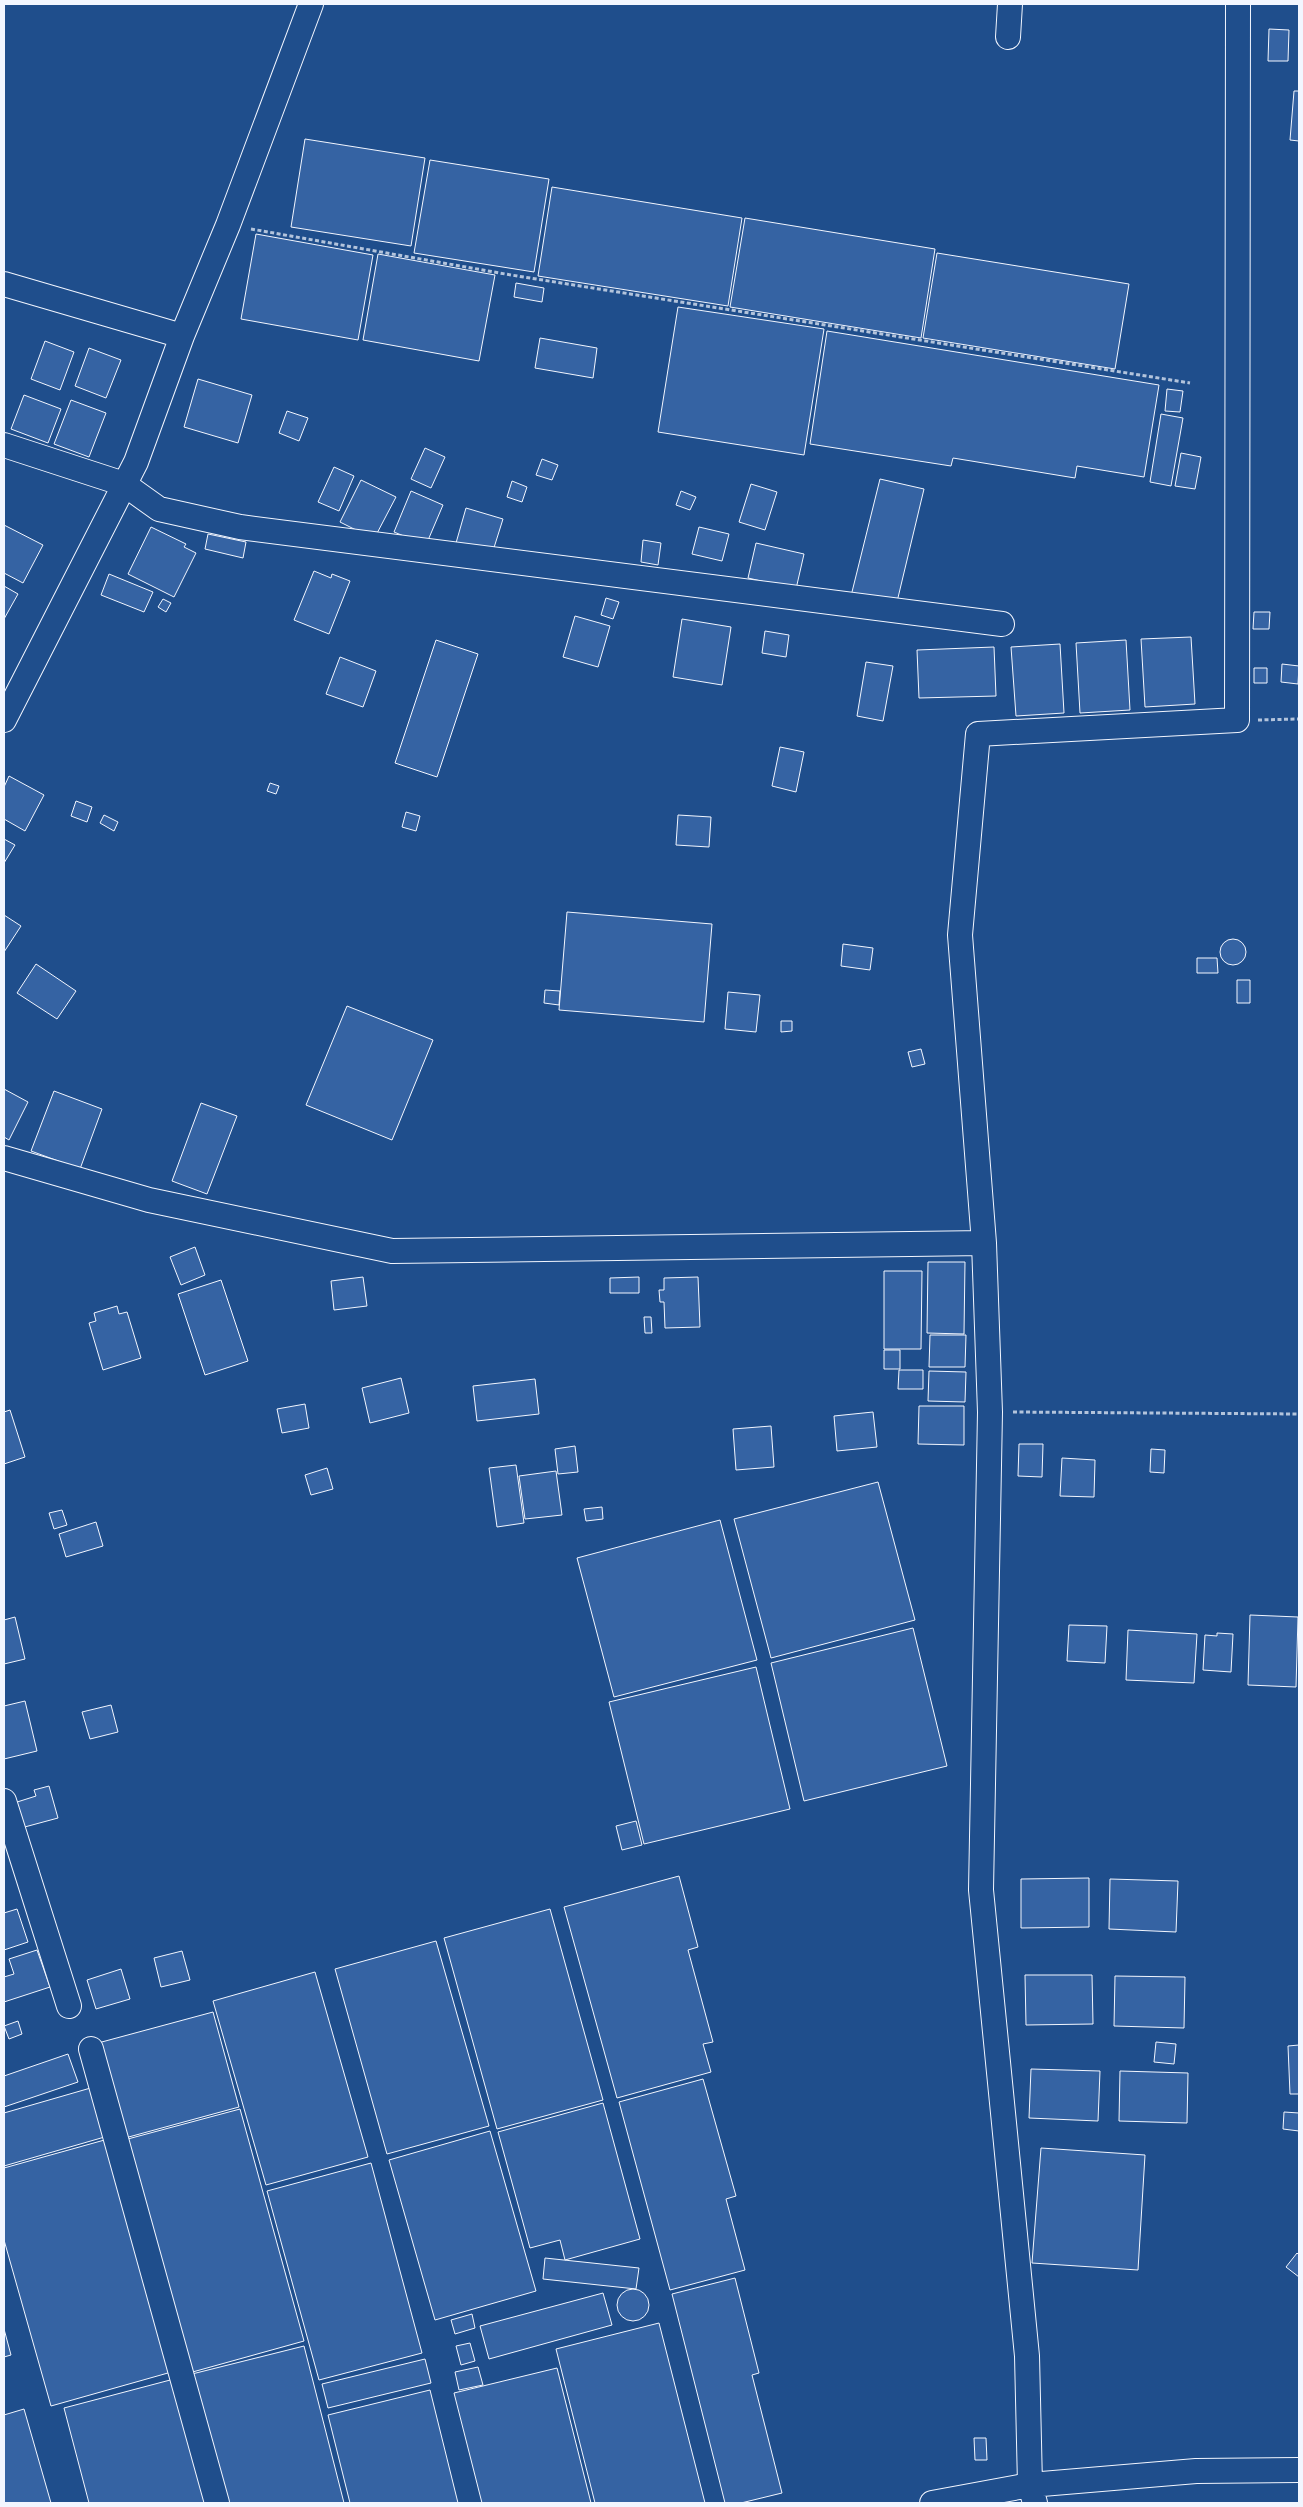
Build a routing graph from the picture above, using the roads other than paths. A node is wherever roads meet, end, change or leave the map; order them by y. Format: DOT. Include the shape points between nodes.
graph roads {
  1 [pos="311,4"];
  2 [pos="1010,4"];
  3 [pos="1238,4"];
  4 [pos="1008,37"];
  5 [pos="4,284"];
  6 [pos="182,336"];
  7 [pos="4,445"];
  8 [pos="124,484"];
  9 [pos="1002,624"];
  10 [pos="4,720"];
  11 [pos="4,1158"];
  12 [pos="984,1243"];
  13 [pos="4,1801"];
  14 [pos="69,2006"];
  15 [pos="91,2049"];
  16 [pos="1299,2470"];
  17 [pos="1033,2494"];
  18 [pos="217,2503"];
  19 [pos="932,2503"];
  1 -- 6 [label="street" via="228,225"];
  2 -- 4 [label="street"];
  3 -- 12 [label="street" via="1237,720 978,734 960,935"];
  5 -- 6 [label="street"];
  6 -- 8 [label="street" via="136,462"];
  7 -- 8 [label="street"];
  8 -- 9 [label="street" via="159,509 240,527"];
  8 -- 10 [label="street"];
  11 -- 12 [label="street" via="149,1200 392,1251"];
  12 -- 17 [label="street" via="990,1412 981,1890 1027,2356"];
  13 -- 14 [label="street"];
  15 -- 18 [label="street"];
  16 -- 17 [label="street" via="1196,2472"];
  17 -- 19 [label="street"];
}
